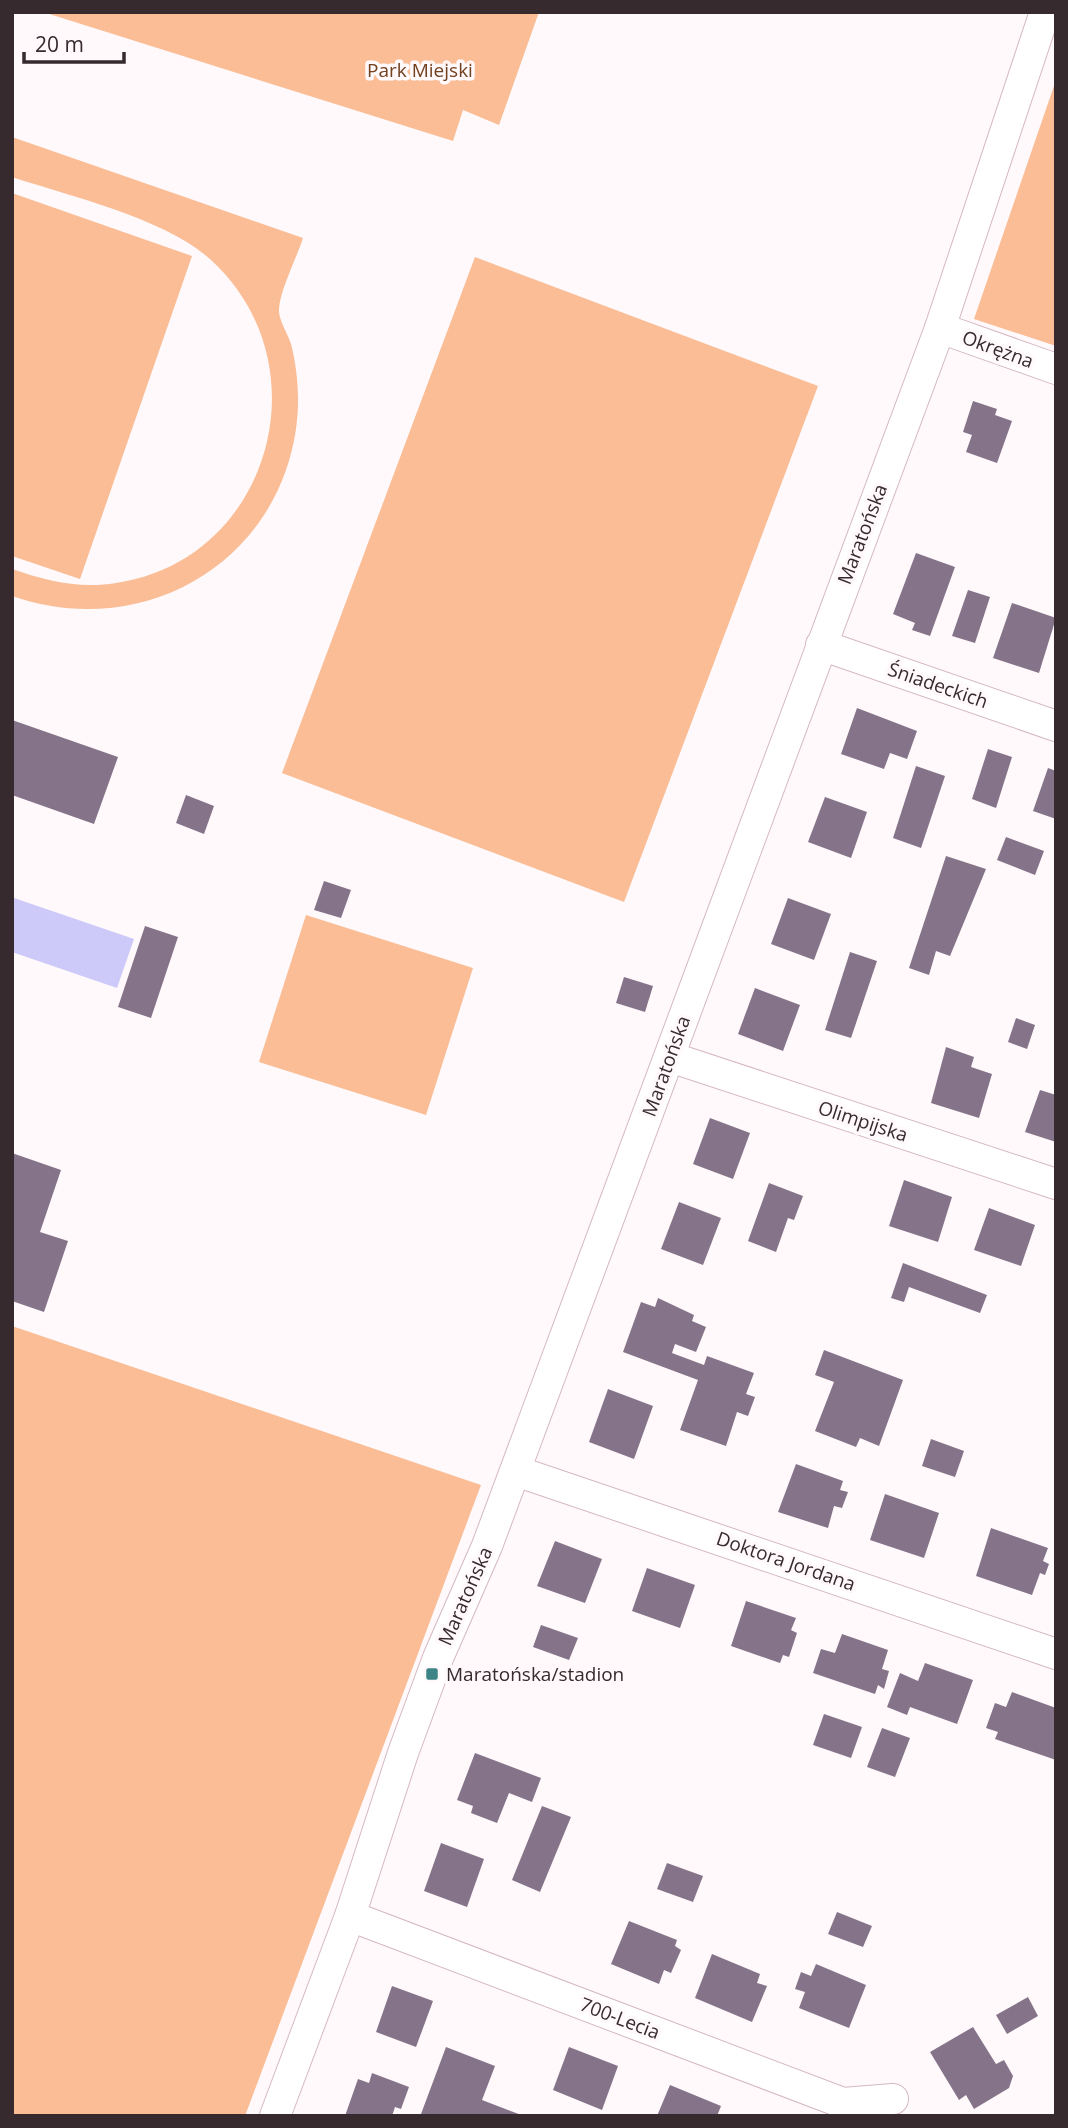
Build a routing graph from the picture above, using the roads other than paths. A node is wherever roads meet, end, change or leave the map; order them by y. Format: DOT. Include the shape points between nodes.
graph roads {
  1 [pos="1045,12"];
  2 [pos="940,328"];
  3 [pos="1056,369"];
  4 [pos="821,645"];
  5 [pos="1056,726"];
  6 [pos="670,1057"];
  7 [pos="1056,1184"];
  8 [pos="516,1471"];
  9 [pos="1056,1654"];
  10 [pos="350,1916"];
  11 [pos="893,2099"];
  12 [pos="275,2116"];
  1 -- 2 [label="street, Maratońska"];
  2 -- 3 [label="street, Okrężna"];
  2 -- 4 [label="street, Maratońska"];
  4 -- 5 [label="street, Śniadeckich"];
  4 -- 6 [label="street, Maratońska"];
  6 -- 7 [label="street, Olimpijska"];
  6 -- 8 [label="street, Maratońska"];
  8 -- 9 [label="street, Doktora Jordana"];
  8 -- 10 [label="street, Maratońska" via="438,1658"];
  10 -- 11 [label="street, 700-Lecia" via="843,2103"];
  10 -- 12 [label="street, Maratońska"];
}
